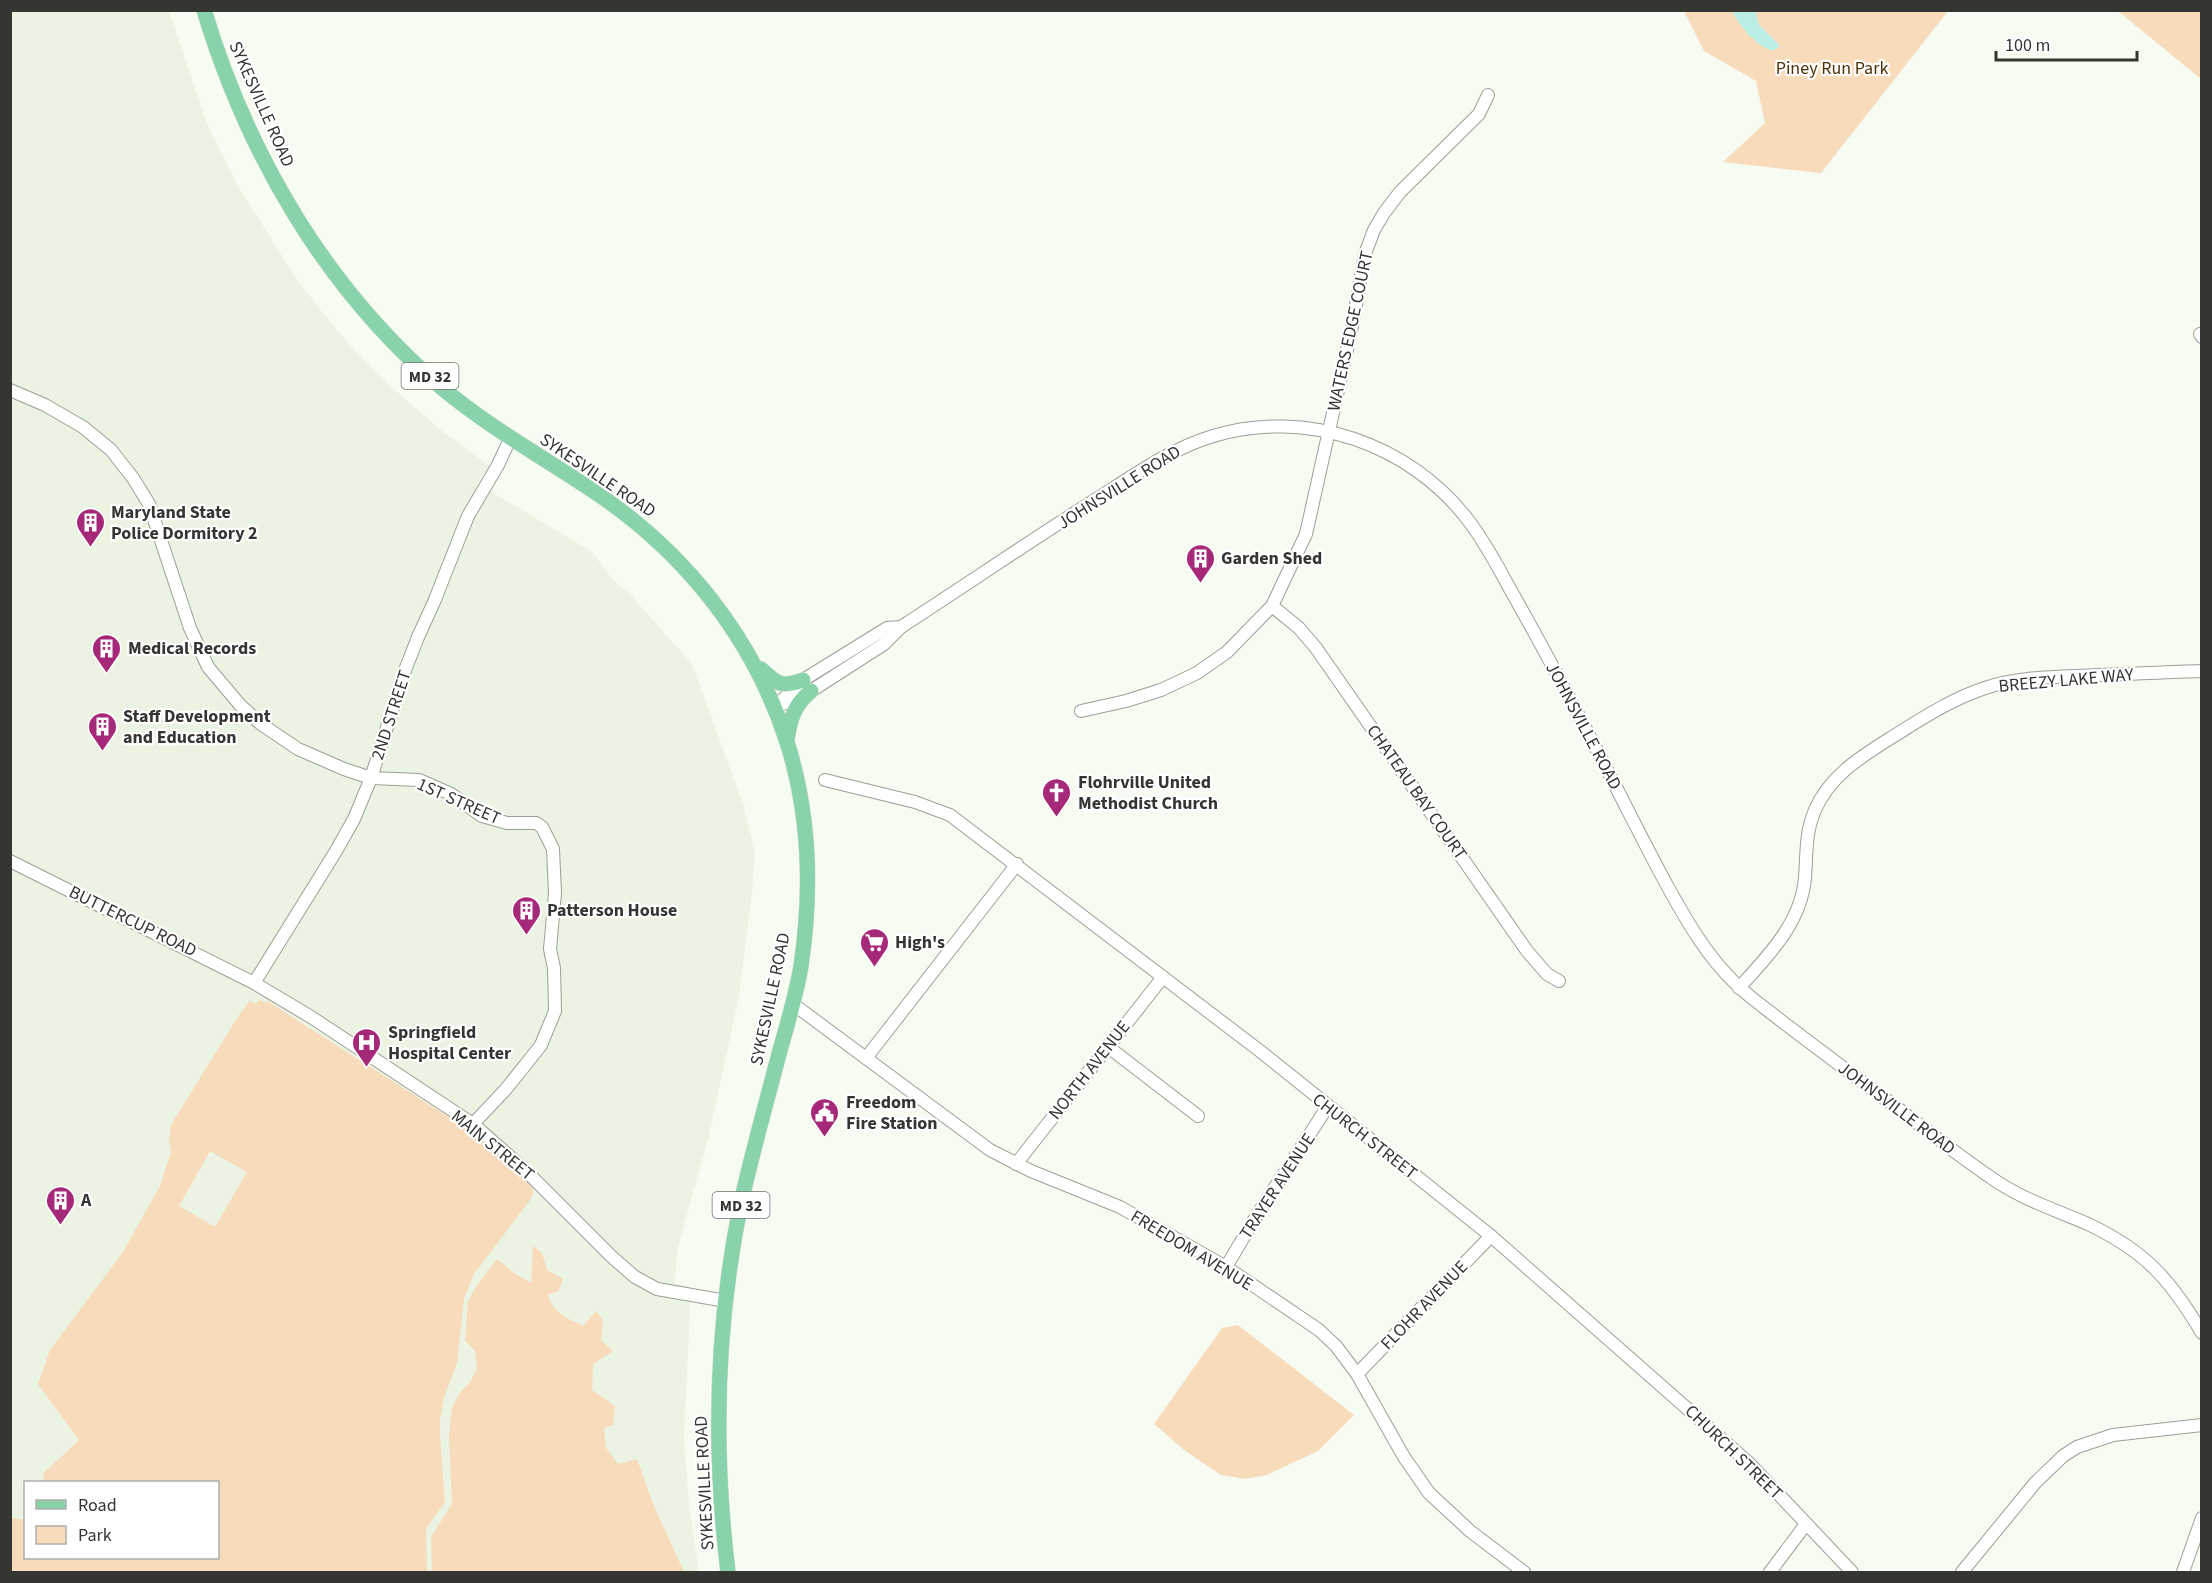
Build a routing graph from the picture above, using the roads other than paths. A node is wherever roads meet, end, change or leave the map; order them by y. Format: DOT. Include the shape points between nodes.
graph roads {
  1 [pos="204,10"];
  2 [pos="1488,95"];
  3 [pos="10,390"];
  4 [pos="1329,430"];
  5 [pos="510,439"];
  6 [pos="1272,606"];
  7 [pos="753,662"];
  8 [pos="2202,671"];
  9 [pos="807,686"];
  10 [pos="774,708"];
  11 [pos="1081,711"];
  12 [pos="787,743"];
  13 [pos="371,778"];
  14 [pos="825,780"];
  15 [pos="10,861"];
  16 [pos="1017,864"];
  17 [pos="1162,977"];
  18 [pos="1559,981"];
  19 [pos="254,983"];
  20 [pos="1739,988"];
  21 [pos="792,1004"];
  22 [pos="1107,1046"];
  23 [pos="866,1058"];
  24 [pos="1328,1106"];
  25 [pos="1198,1116"];
  26 [pos="473,1124"];
  27 [pos="1016,1164"];
  28 [pos="1491,1236"];
  29 [pos="1226,1267"];
  30 [pos="726,1301"];
  31 [pos="2202,1333"];
  32 [pos="1357,1374"];
  33 [pos="2202,1425"];
  34 [pos="2202,1518"];
  35 [pos="1806,1524"];
  36 [pos="728,1572"];
  37 [pos="1524,1572"];
  38 [pos="1770,1572"];
  39 [pos="1852,1572"];
  40 [pos="1962,1572"];
  41 [pos="2183,1572"];
  1 -- 5 [label="main road, SYKESVILLE ROAD / MD 32" via="245,123 319,254 372,320 405,353"];
  2 -- 4 [label="street, WATERS EDGE COURT" via="1479,114 1400,192 1374,230 1365,254"];
  3 -- 13 [label="street, 1ST STREET" via="82,427 111,450 133,478 149,504 190,628 208,667 242,708 298,749"];
  4 -- 6 [label="street, WATERS EDGE COURT" via="1306,534"];
  4 -- 9 [label="street, JOHNSVILLE ROAD" via="1247,429 1187,445 1082,508 901,627 884,644"];
  4 -- 20 [label="street, JOHNSVILLE ROAD" via="1365,441 1400,459 1428,477 1467,518 1535,633 1688,922 1707,952"];
  5 -- 7 [label="main road, SYKESVILLE ROAD / MD 32" via="590,488 653,536 706,592"];
  5 -- 13 [label="street, 2ND STREET" via="468,516 418,637"];
  6 -- 11 [label="street, WATERS EDGE COURT" via="1227,652 1197,674 1161,690"];
  6 -- 18 [label="street, CHATEAU BAY COURT" via="1316,648 1527,951 1547,974"];
  7 -- 9 [label="main road" via="780,684"];
  7 -- 10 [label="main road, SYKESVILLE ROAD / MD 32"];
  8 -- 20 [label="street, BREEZY LAKE WAY" via="2061,677 1987,687 1928,714 1872,750 1844,770 1819,801 1807,831 1805,878 1797,912 1779,942"];
  9 -- 10 [label="street, JOHNSVILLE ROAD"];
  9 -- 12 [label="main road" via="790,718"];
  10 -- 12 [label="main road, SYKESVILLE ROAD / MD 32"];
  12 -- 21 [label="main road, SYKESVILLE ROAD / MD 32" via="804,821 808,878 802,951"];
  13 -- 19 [label="street, 2ND STREET" via="336,851"];
  13 -- 26 [label="street, 1ST STREET" via="419,780 451,794 482,816 507,823 536,823 543,827 553,849 555,893 550,949 555,1011 536,1052"];
  14 -- 16 [label="street, CHURCH STREET" via="941,810"];
  15 -- 19 [label="street, BUTTERCUP ROAD"];
  16 -- 17 [label="street, CHURCH STREET"];
  16 -- 23 [label="street"];
  17 -- 22 [label="street, NORTH AVENUE"];
  17 -- 24 [label="street, CHURCH STREET"];
  19 -- 26 [label="street, MAIN STREET"];
  20 -- 31 [label="street, JOHNSVILLE ROAD" via="1998,1182 2133,1250 2173,1287"];
  21 -- 23 [label="street, FREEDOM AVENUE"];
  21 -- 30 [label="main road, SYKESVILLE ROAD / MD 32" via="745,1186"];
  22 -- 25 [label="street"];
  22 -- 27 [label="street, NORTH AVENUE"];
  23 -- 27 [label="street, FREEDOM AVENUE" via="990,1150"];
  24 -- 28 [label="street, CHURCH STREET"];
  24 -- 29 [label="street, TRAYER AVENUE"];
  26 -- 30 [label="street, MAIN STREET" via="635,1277 657,1288"];
  27 -- 29 [label="street, FREEDOM AVENUE" via="1119,1207"];
  28 -- 32 [label="street, FLOHR AVENUE"];
  28 -- 35 [label="street, CHURCH STREET" via="1736,1451"];
  29 -- 32 [label="street, FREEDOM AVENUE" via="1319,1330"];
  30 -- 36 [label="main road, SYKESVILLE ROAD / MD 32" via="719,1457"];
  32 -- 37 [label="street, FREEDOM AVENUE" via="1429,1493 1470,1531"];
  33 -- 40 [label="street" via="2113,1435 2077,1447 2035,1483"];
  34 -- 41 [label="street"];
  35 -- 38 [label="street"];
  35 -- 39 [label="street, CHURCH STREET"];
}
